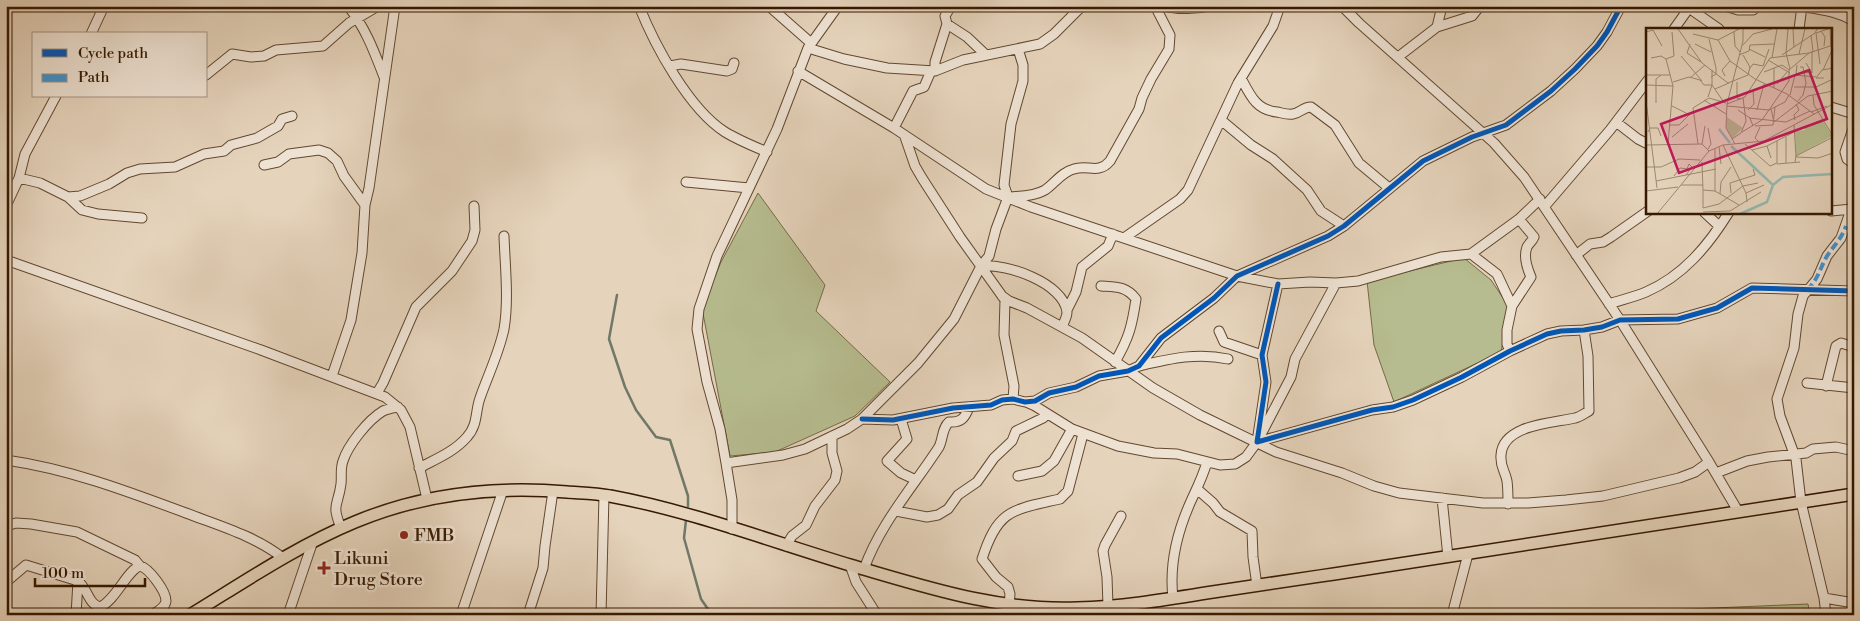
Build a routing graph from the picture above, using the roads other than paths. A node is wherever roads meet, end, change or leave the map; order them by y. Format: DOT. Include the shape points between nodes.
graph roads {
  1 [pos="104,6"];
  2 [pos="348,6"];
  3 [pos="378,6"];
  4 [pos="396,6"];
  5 [pos="640,6"];
  6 [pos="769,6"];
  7 [pos="838,6"];
  8 [pos="951,6"];
  9 [pos="1082,6"];
  10 [pos="1155,6"];
  11 [pos="1162,6"];
  12 [pos="1210,6"];
  13 [pos="1280,6"];
  14 [pos="1342,6"];
  15 [pos="1442,6"];
  16 [pos="1480,6"];
  17 [pos="1621,6"];
  18 [pos="1725,6"];
  19 [pos="1758,6"];
  20 [pos="1802,6"];
  21 [pos="780,10"];
  22 [pos="358,18"];
  23 [pos="1854,21"];
  24 [pos="947,24"];
  25 [pos="1436,27"];
  26 [pos="1675,28"];
  27 [pos="1718,28"];
  28 [pos="1798,28"];
  29 [pos="92,32"];
  30 [pos="809,46"];
  31 [pos="1018,49"];
  32 [pos="986,55"];
  33 [pos="1398,57"];
  34 [pos="734,63"];
  35 [pos="670,66"];
  36 [pos="798,71"];
  37 [pos="933,71"];
  38 [pos="208,73"];
  39 [pos="1241,78"];
  40 [pos="385,79"];
  41 [pos="1646,83"];
  42 [pos="55,98"];
  43 [pos="1832,107"];
  44 [pos="1854,114"];
  45 [pos="292,116"];
  46 [pos="1221,120"];
  47 [pos="1616,122"];
  48 [pos="1854,126"];
  49 [pos="894,128"];
  50 [pos="1482,133"];
  51 [pos="905,137"];
  52 [pos="1646,143"];
  53 [pos="767,152"];
  54 [pos="1854,164"];
  55 [pos="264,165"];
  56 [pos="19,178"];
  57 [pos="686,182"];
  58 [pos="749,188"];
  59 [pos="1388,188"];
  60 [pos="68,197"];
  61 [pos="1008,197"];
  62 [pos="1542,203"];
  63 [pos="365,205"];
  64 [pos="1853,205"];
  65 [pos="6,206"];
  66 [pos="474,206"];
  67 [pos="1646,211"];
  68 [pos="1832,211"];
  69 [pos="1706,214"];
  70 [pos="1728,214"];
  71 [pos="142,218"];
  72 [pos="1519,219"];
  73 [pos="1849,223"];
  74 [pos="1344,226"];
  75 [pos="1719,226"];
  76 [pos="1113,234"];
  77 [pos="504,236"];
  78 [pos="1124,238"];
  79 [pos="1471,254"];
  80 [pos="1576,255"];
  81 [pos="6,260"];
  82 [pos="982,266"];
  83 [pos="1237,276"];
  84 [pos="1336,283"];
  85 [pos="1278,284"];
  86 [pos="1101,286"];
  87 [pos="1807,290"];
  88 [pos="1854,292"];
  89 [pos="1002,296"];
  90 [pos="1609,304"];
  91 [pos="1512,306"];
  92 [pos="1067,310"];
  93 [pos="1620,320"];
  94 [pos="1062,327"];
  95 [pos="1584,330"];
  96 [pos="1219,331"];
  97 [pos="1854,347"];
  98 [pos="1510,351"];
  99 [pos="1262,355"];
  100 [pos="1228,359"];
  101 [pos="1115,362"];
  102 [pos="1139,366"];
  103 [pos="1128,371"];
  104 [pos="332,376"];
  105 [pos="1807,384"];
  106 [pos="1826,386"];
  107 [pos="1854,388"];
  108 [pos="377,393"];
  109 [pos="1013,399"];
  110 [pos="1025,402"];
  111 [pos="398,407"];
  112 [pos="969,407"];
  113 [pos="1047,414"];
  114 [pos="862,419"];
  115 [pos="901,419"];
  116 [pos="1072,429"];
  117 [pos="1083,434"];
  118 [pos="832,436"];
  119 [pos="1257,442"];
  120 [pos="1854,451"];
  121 [pos="1794,453"];
  122 [pos="6,460"];
  123 [pos="1207,462"];
  124 [pos="1709,462"];
  125 [pos="726,463"];
  126 [pos="419,468"];
  127 [pos="1716,473"];
  128 [pos="1018,476"];
  129 [pos="916,480"];
  130 [pos="1197,489"];
  131 [pos="503,490"];
  132 [pos="553,491"];
  133 [pos="1854,494"];
  134 [pos="604,495"];
  135 [pos="1442,498"];
  136 [pos="427,499"];
  137 [pos="1801,502"];
  138 [pos="1508,504"];
  139 [pos="896,511"];
  140 [pos="1738,511"];
  141 [pos="1121,516"];
  142 [pos="6,526"];
  143 [pos="341,528"];
  144 [pos="732,529"];
  145 [pos="313,541"];
  146 [pos="786,546"];
  147 [pos="1468,554"];
  148 [pos="1448,557"];
  149 [pos="283,558"];
  150 [pos="850,565"];
  151 [pos="140,566"];
  152 [pos="864,569"];
  153 [pos="6,582"];
  154 [pos="78,582"];
  155 [pos="1257,586"];
  156 [pos="1173,598"];
  157 [pos="1824,598"];
  158 [pos="1854,603"];
  159 [pos="1008,605"];
  160 [pos="1108,606"];
  161 [pos="76,615"];
  162 [pos="152,615"];
  163 [pos="190,615"];
  164 [pos="288,615"];
  165 [pos="461,615"];
  166 [pos="528,615"];
  167 [pos="601,615"];
  168 [pos="877,615"];
  169 [pos="1452,615"];
  170 [pos="1826,615"];
  1 -- 29 [label="street"];
  2 -- 22 [label="street"];
  3 -- 22 [label="street"];
  4 -- 40 [label="street"];
  5 -- 35 [label="street"];
  6 -- 21 [label="street"];
  7 -- 30 [label="street"];
  8 -- 24 [label="street" via="945,16"];
  9 -- 31 [label="street" via="1047,40"];
  10 -- 61 [label="street" via="1170,34 1169,49 1110,161 1100,169 1074,169 1032,195"];
  11 -- 12 [label="street" via="1176,9"];
  13 -- 39 [label="street" via="1273,26"];
  14 -- 33 [label="street"];
  15 -- 25 [label="street"];
  16 -- 25 [label="street" via="1472,16"];
  17 -- 50 [label="street" via="1597,46 1551,91 1506,124"];
  18 -- 19 [label="street" via="1738,10 1753,10"];
  20 -- 23 [label="street" via="1842,14"];
  20 -- 28 [label="street"];
  21 -- 30 [label="street"];
  22 -- 38 [label="street" via="323,46 276,50 264,56 232,54"];
  22 -- 40 [label="street"];
  24 -- 32 [label="street"];
  24 -- 37 [label="street"];
  25 -- 33 [label="street"];
  26 -- 27 [label="street" via="1689,8"];
  30 -- 36 [label="street"];
  30 -- 37 [label="street" via="844,59 887,68"];
  31 -- 32 [label="street"];
  31 -- 61 [label="street" via="1023,81 1010,134 1004,185"];
  32 -- 37 [label="street"];
  33 -- 50 [label="street"];
  34 -- 35 [label="street" via="727,71 681,64"];
  35 -- 53 [label="street" via="700,110 713,123"];
  36 -- 49 [label="street"];
  36 -- 53 [label="street"];
  37 -- 49 [label="street" via="924,86 913,91"];
  39 -- 46 [label="street"];
  39 -- 59 [label="street" via="1252,99 1262,109 1290,114 1311,107 1334,124 1358,163"];
  40 -- 63 [label="street"];
  41 -- 47 [label="street"];
  42 -- 56 [label="street" via="25,154"];
  43 -- 44 [label="street"];
  45 -- 60 [label="street" via="282,119 278,126 257,138 231,145 224,151 204,154 175,167 126,173 80,196"];
  46 -- 74 [label="street" via="1273,159 1307,190 1321,211"];
  46 -- 78 [label="street" via="1180,200"];
  47 -- 52 [label="street"];
  47 -- 62 [label="street"];
  48 -- 54 [label="street" via="1845,152 1847,159"];
  49 -- 51 [label="street"];
  50 -- 59 [label="street" via="1423,161"];
  50 -- 62 [label="street" via="1509,158"];
  51 -- 61 [label="street" via="986,189"];
  51 -- 82 [label="street" via="922,178"];
  53 -- 58 [label="street"];
  55 -- 63 [label="street" via="278,162 289,154 319,150 328,153 337,161"];
  56 -- 60 [label="street" via="40,183"];
  56 -- 65 [label="street"];
  57 -- 58 [label="street"];
  58 -- 125 [label="street" via="704,290 697,329"];
  59 -- 74 [label="street"];
  60 -- 71 [label="street" via="82,210"];
  61 -- 76 [label="street"];
  61 -- 82 [label="street" via="989,256"];
  62 -- 72 [label="street"];
  62 -- 80 [label="street"];
  63 -- 104 [label="street" via="362,253 351,320"];
  64 -- 68 [label="street"];
  64 -- 73 [label="street"];
  66 -- 108 [label="street" via="472,241 452,271 416,307"];
  67 -- 80 [label="street" via="1603,242 1590,244"];
  69 -- 75 [label="street"];
  70 -- 75 [label="street"];
  72 -- 79 [label="street"];
  72 -- 91 [label="street" via="1534,237 1525,258 1531,276"];
  73 -- 87 [label="street" via="1827,256 1817,279"];
  74 -- 83 [label="street"];
  75 -- 90 [label="street" via="1693,260 1671,278 1646,292"];
  76 -- 78 [label="street"];
  76 -- 92 [label="street" via="1108,246 1082,267 1076,292"];
  77 -- 126 [label="street" via="504,329 473,430 461,444"];
  78 -- 83 [label="street"];
  79 -- 84 [label="street"];
  79 -- 91 [label="street" via="1497,274"];
  80 -- 90 [label="street"];
  81 -- 104 [label="street"];
  82 -- 89 [label="street"];
  82 -- 92 [label="street" via="1004,267 1029,276 1052,289"];
  82 -- 114 [label="street" via="954,319 918,363"];
  83 -- 85 [label="street"];
  83 -- 102 [label="street" via="1214,298 1161,338"];
  84 -- 85 [label="street"];
  84 -- 119 [label="street" via="1294,359 1291,377"];
  85 -- 99 [label="street"];
  86 -- 101 [label="street" via="1119,287 1136,299 1132,326"];
  87 -- 88 [label="street"];
  87 -- 93 [label="street" via="1752,288 1717,308 1694,316 1668,320"];
  87 -- 121 [label="street" via="1800,305 1794,348 1777,399"];
  89 -- 94 [label="street"];
  89 -- 109 [label="street" via="1006,306 1004,334 1014,386"];
  90 -- 93 [label="street"];
  91 -- 98 [label="street" via="1507,330"];
  92 -- 94 [label="street"];
  93 -- 95 [label="street"];
  93 -- 124 [label="street"];
  94 -- 101 [label="street"];
  95 -- 98 [label="street" via="1561,330"];
  95 -- 138 [label="street" via="1589,411 1577,418 1528,427 1503,447 1501,468 1507,479"];
  96 -- 99 [label="street" via="1224,342"];
  97 -- 106 [label="street" via="1836,346"];
  98 -- 119 [label="street" via="1413,400"];
  99 -- 119 [label="street" via="1266,382"];
  100 -- 102 [label="street" via="1187,356"];
  101 -- 103 [label="street"];
  102 -- 103 [label="street"];
  103 -- 110 [label="street" via="1099,376 1076,387"];
  103 -- 119 [label="street" via="1184,407"];
  104 -- 108 [label="street"];
  105 -- 106 [label="street"];
  106 -- 107 [label="street"];
  108 -- 111 [label="street"];
  109 -- 110 [label="street"];
  109 -- 112 [label="street"];
  110 -- 113 [label="street"];
  111 -- 126 [label="street" via="410,427"];
  111 -- 143 [label="street" via="374,418 350,444 340,471 342,482 336,502 335,513"];
  112 -- 115 [label="street"];
  112 -- 129 [label="street" via="963,420 945,425 940,446"];
  113 -- 116 [label="street"];
  113 -- 139 [label="street" via="1016,431 1012,441 994,458 977,482 958,495 948,509 927,517"];
  114 -- 115 [label="street"];
  114 -- 118 [label="street"];
  115 -- 129 [label="street" via="907,439 887,461"];
  116 -- 117 [label="street"];
  116 -- 128 [label="street" via="1054,460 1042,471"];
  117 -- 123 [label="street" via="1127,448 1177,454"];
  117 -- 159 [label="street" via="1065,496 1010,514 1001,520 988,541 982,559 996,578 1008,587"];
  118 -- 125 [label="street" via="783,455"];
  118 -- 146 [label="street" via="837,471 835,480 815,506 806,525 792,536"];
  119 -- 123 [label="street" via="1246,457 1235,464"];
  119 -- 135 [label="street" via="1276,452 1386,490"];
  120 -- 121 [label="street" via="1836,447"];
  121 -- 127 [label="street" via="1747,461"];
  121 -- 137 [label="street"];
  122 -- 149 [label="street" via="103,482 259,542"];
  123 -- 130 [label="street"];
  124 -- 127 [label="street"];
  124 -- 138 [label="street" via="1678,478 1604,496"];
  125 -- 144 [label="street" via="732,500"];
  126 -- 136 [label="street"];
  127 -- 140 [label="street"];
  129 -- 139 [label="street"];
  130 -- 155 [label="street" via="1214,502 1220,512 1252,531"];
  130 -- 156 [label="street" via="1174,551 1171,569"];
  131 -- 132 [label="main road"];
  131 -- 136 [label="main road"];
  131 -- 165 [label="street"];
  132 -- 134 [label="main road"];
  132 -- 166 [label="street" via="543,568"];
  133 -- 137 [label="main road"];
  134 -- 144 [label="main road"];
  134 -- 167 [label="street"];
  135 -- 138 [label="street"];
  135 -- 148 [label="street"];
  136 -- 143 [label="main road" via="397,506"];
  137 -- 140 [label="main road"];
  137 -- 157 [label="street"];
  139 -- 152 [label="street" via="874,544"];
  140 -- 147 [label="main road"];
  141 -- 160 [label="street" via="1103,551"];
  142 -- 151 [label="street" via="31,524 77,532 135,560"];
  143 -- 145 [label="main road"];
  144 -- 146 [label="main road"];
  145 -- 149 [label="main road"];
  145 -- 164 [label="street"];
  146 -- 150 [label="main road"];
  147 -- 148 [label="main road"];
  147 -- 169 [label="street"];
  148 -- 155 [label="main road"];
  149 -- 163 [label="main road"];
  150 -- 152 [label="main road"];
  150 -- 168 [label="street" via="856,582"];
  151 -- 154 [label="street" via="100,607 92,602"];
  151 -- 162 [label="street" via="148,569 165,595 164,606"];
  152 -- 159 [label="main road" via="928,589"];
  153 -- 154 [label="street" via="26,565"];
  154 -- 161 [label="street"];
  155 -- 156 [label="main road"];
  156 -- 160 [label="main road"];
  157 -- 158 [label="street"];
  157 -- 170 [label="street"];
  159 -- 160 [label="main road" via="1055,609"];
}
